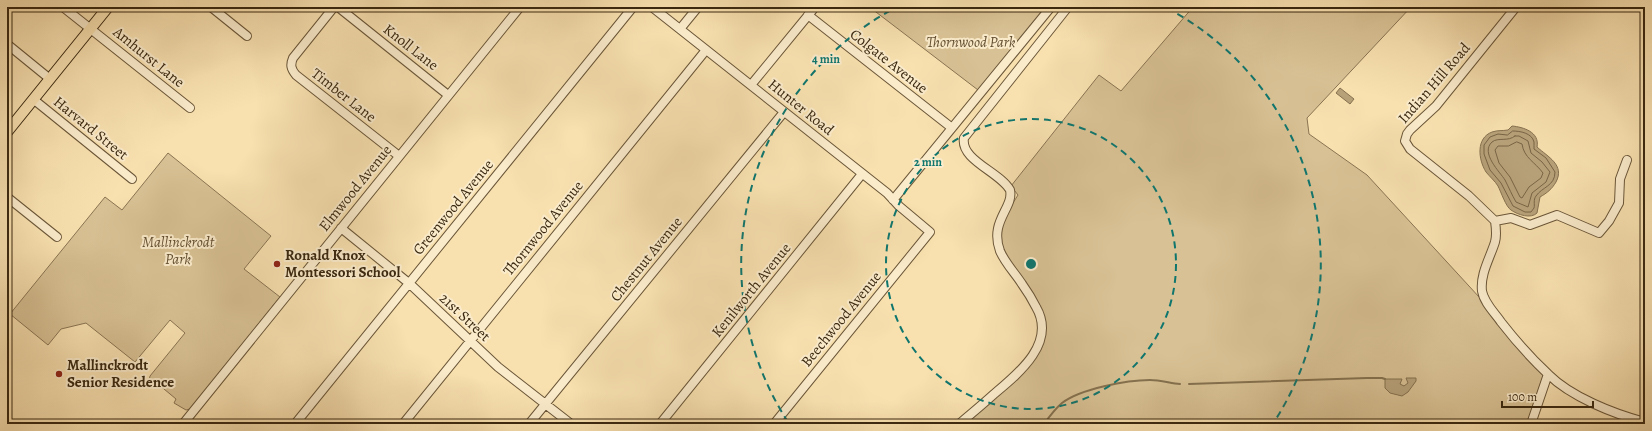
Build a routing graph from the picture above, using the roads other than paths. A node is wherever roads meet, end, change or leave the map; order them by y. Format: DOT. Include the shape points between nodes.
graph roads {
  1 [pos="64,7"];
  2 [pos="108,7"];
  3 [pos="210,7"];
  4 [pos="334,7"];
  5 [pos="338,7"];
  6 [pos="520,7"];
  7 [pos="633,7"];
  8 [pos="652,7"];
  9 [pos="698,7"];
  10 [pos="814,7"];
  11 [pos="1051,7"];
  12 [pos="1068,7"];
  13 [pos="1516,7"];
  14 [pos="808,15"];
  15 [pos="91,29"];
  16 [pos="680,29"];
  17 [pos="247,36"];
  18 [pos="7,44"];
  19 [pos="706,50"];
  20 [pos="50,79"];
  21 [pos="750,85"];
  22 [pos="448,95"];
  23 [pos="33,99"];
  24 [pos="190,108"];
  25 [pos="784,112"];
  26 [pos="952,128"];
  27 [pos="7,132"];
  28 [pos="399,156"];
  29 [pos="1627,160"];
  30 [pos="862,174"];
  31 [pos="132,179"];
  32 [pos="7,196"];
  33 [pos="893,200"];
  34 [pos="1495,220"];
  35 [pos="341,228"];
  36 [pos="930,232"];
  37 [pos="57,236"];
  38 [pos="410,284"];
  39 [pos="470,340"];
  40 [pos="1548,374"];
  41 [pos="545,404"];
  42 [pos="1645,422"];
  43 [pos="183,424"];
  44 [pos="295,424"];
  45 [pos="403,424"];
  46 [pos="529,424"];
  47 [pos="571,424"];
  48 [pos="660,424"];
  49 [pos="774,424"];
  50 [pos="960,424"];
  51 [pos="1531,424"];
  1 -- 15 [label="street, Amhurst Lane"];
  2 -- 15 [label="main road"];
  3 -- 17 [label="street"];
  4 -- 28 [label="street, Timber Lane" via="293,58 292,68 296,75"];
  5 -- 22 [label="street, Knoll Lane"];
  6 -- 22 [label="street, Elmwood Avenue"];
  7 -- 38 [label="street, Greenwood Avenue"];
  8 -- 16 [label="street, Hunter Road"];
  9 -- 16 [label="street"];
  10 -- 14 [label="street"];
  11 -- 26 [label="street"];
  12 -- 50 [label="street" via="964,138 966,152 1010,190 1010,199 997,230 1000,250 1036,307 1042,328 1037,349 1025,366"];
  13 -- 34 [label="street, Indian Hill Road" via="1436,106 1406,137 1410,149"];
  14 -- 21 [label="street"];
  14 -- 26 [label="street, Colgate Avenue"];
  15 -- 20 [label="main road"];
  15 -- 24 [label="street, Amhurst Lane"];
  16 -- 19 [label="street, Hunter Road"];
  18 -- 20 [label="street, Harvard Street"];
  19 -- 21 [label="street, Hunter Road"];
  19 -- 39 [label="street, Thornwood Avenue"];
  20 -- 23 [label="main road"];
  21 -- 25 [label="street, Hunter Road"];
  22 -- 28 [label="street, Elmwood Avenue"];
  23 -- 27 [label="main road"];
  23 -- 31 [label="street, Harvard Street"];
  25 -- 30 [label="street, Hunter Road"];
  25 -- 41 [label="street, Chestnut Avenue"];
  26 -- 33 [label="street"];
  28 -- 35 [label="street, Elmwood Avenue"];
  29 -- 34 [label="street" via="1620,179 1619,203 1599,232 1557,215 1530,225 1511,218"];
  30 -- 33 [label="street, Hunter Road"];
  30 -- 48 [label="street, Kenilworth Avenue"];
  32 -- 37 [label="street"];
  33 -- 36 [label="street, Hunter Road"];
  34 -- 40 [label="street" via="1495,240 1482,277 1483,294 1506,327"];
  35 -- 38 [label="street, 21st Street"];
  35 -- 43 [label="street, Elmwood Avenue"];
  36 -- 49 [label="street, Beechwood Avenue"];
  38 -- 39 [label="street, 21st Street"];
  38 -- 44 [label="street, Greenwood Avenue"];
  39 -- 41 [label="street, 21st Street" via="498,367"];
  39 -- 45 [label="street, Thornwood Avenue"];
  40 -- 42 [label="street" via="1580,396"];
  40 -- 51 [label="street"];
  41 -- 46 [label="street, Chestnut Avenue"];
  41 -- 47 [label="street, 21st Street"];
}
